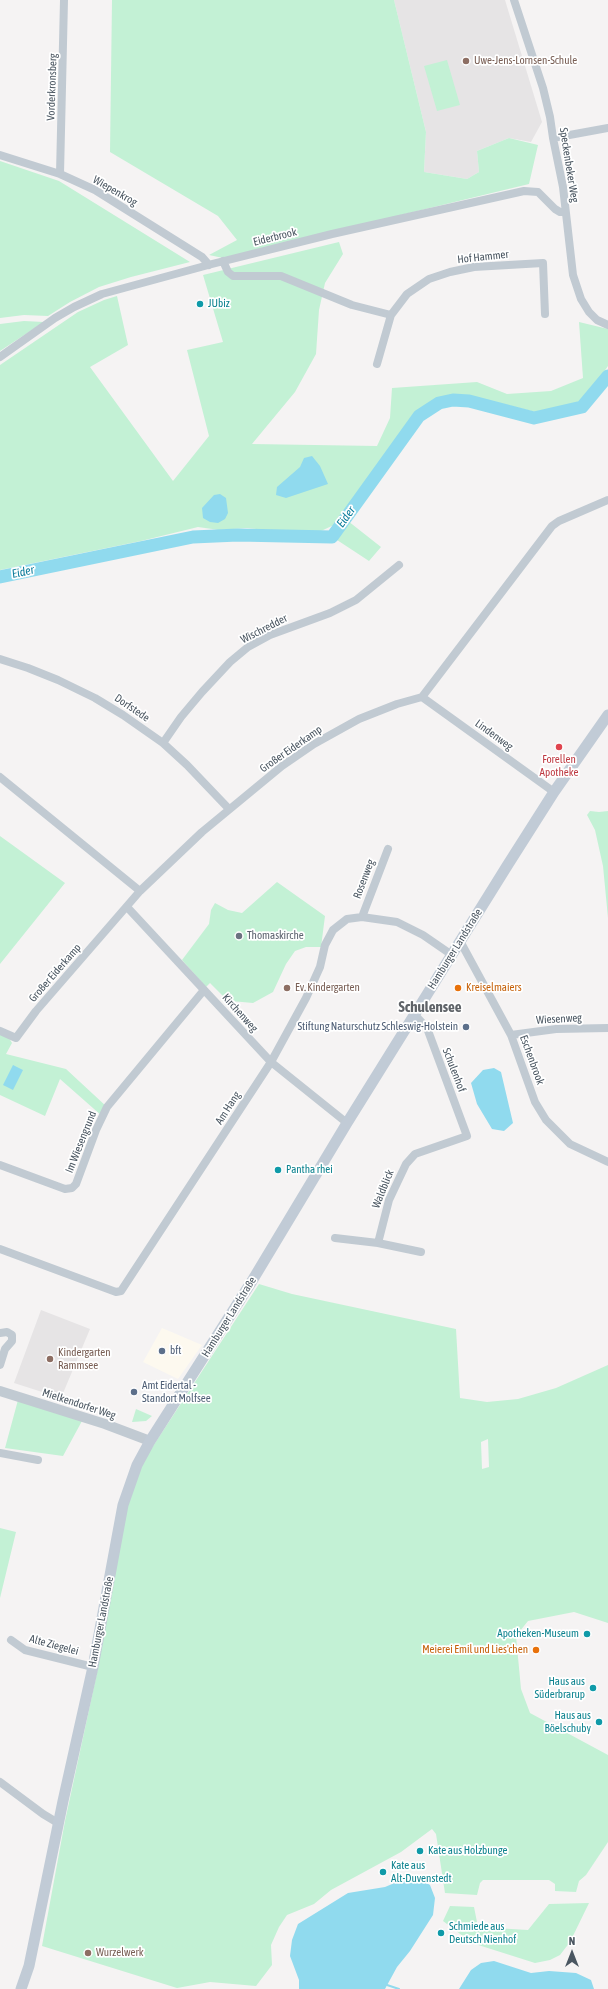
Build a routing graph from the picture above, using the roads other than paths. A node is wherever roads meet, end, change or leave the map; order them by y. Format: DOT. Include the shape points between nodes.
graph roads {
  1 [pos="64,0"];
  2 [pos="514,0"];
  3 [pos="608,128"];
  4 [pos="553,138"];
  5 [pos="0,155"];
  6 [pos="60,174"];
  7 [pos="565,212"];
  8 [pos="224,261"];
  9 [pos="209,265"];
  10 [pos="545,314"];
  11 [pos="391,315"];
  12 [pos="608,324"];
  13 [pos="0,357"];
  14 [pos="377,364"];
  15 [pos="608,500"];
  16 [pos="400,565"];
  17 [pos="0,660"];
  18 [pos="422,697"];
  19 [pos="607,720"];
  20 [pos="163,743"];
  21 [pos="0,777"];
  22 [pos="554,792"];
  23 [pos="229,809"];
  24 [pos="388,849"];
  25 [pos="140,891"];
  26 [pos="127,907"];
  27 [pos="362,917"];
  28 [pos="460,941"];
  29 [pos="452,956"];
  30 [pos="204,990"];
  31 [pos="415,1015"];
  32 [pos="608,1028"];
  33 [pos="0,1031"];
  34 [pos="511,1035"];
  35 [pos="271,1062"];
  36 [pos="348,1123"];
  37 [pos="467,1136"];
  38 [pos="608,1162"];
  39 [pos="0,1165"];
  40 [pos="335,1238"];
  41 [pos="378,1243"];
  42 [pos="0,1249"];
  43 [pos="421,1252"];
  44 [pos="0,1333"];
  45 [pos="3,1347"];
  46 [pos="0,1365"];
  47 [pos="0,1391"];
  48 [pos="150,1441"];
  49 [pos="0,1453"];
  50 [pos="38,1460"];
  51 [pos="11,1640"];
  52 [pos="93,1667"];
  53 [pos="0,1782"];
  54 [pos="58,1823"];
  55 [pos="21,1989"];
  1 -- 6 [label="street, Vorderkronsberg"];
  2 -- 4 [label="street, Speckenbeker Weg" via="544,88"];
  3 -- 4 [label="street"];
  4 -- 7 [label="street, Speckenbeker Weg" via="563,187"];
  5 -- 6 [label="street, Wiepenkrog"];
  6 -- 9 [label="street, Wiepenkrog" via="102,194 202,257"];
  7 -- 8 [label="street, Eiderbrook" via="555,209 538,192 524,191"];
  7 -- 12 [label="street, Speckenbeker Weg" via="577,289 589,312 597,320"];
  8 -- 9 [label="street, Eiderbrook"];
  8 -- 11 [label="street" via="228,272 233,276 281,276 352,305"];
  9 -- 13 [label="street, Eiderbrook" via="102,294 55,318"];
  10 -- 11 [label="street, Hof Hammer" via="543,263 474,267 429,279 407,294"];
  11 -- 14 [label="street, Hof Hammer"];
  15 -- 18 [label="street" via="563,518 552,526"];
  16 -- 20 [label="street, Wischredder" via="356,600 330,613 270,635 248,647 202,692"];
  17 -- 20 [label="street, Dorfstede" via="34,670 95,698"];
  18 -- 22 [label="street, Lindenweg"];
  18 -- 23 [label="street, Großer Eiderkamp" via="359,719 314,744"];
  19 -- 22 [label="main road, Hamburger Landstraße"];
  20 -- 23 [label="street, Dorfstede"];
  21 -- 25 [label="street"];
  22 -- 28 [label="main road, Hamburger Landstraße"];
  23 -- 25 [label="street, Großer Eiderkamp"];
  24 -- 27 [label="street, Rosenweg"];
  25 -- 26 [label="street, Großer Eiderkamp"];
  26 -- 30 [label="street, Kirchenweg"];
  26 -- 33 [label="street, Großer Eiderkamp" via="36,1011 16,1038"];
  27 -- 29 [label="street, Am Hang" via="397,922 423,935"];
  27 -- 35 [label="street, Am Hang" via="347,919 333,930 306,998"];
  28 -- 29 [label="main road, Hamburger Landstraße"];
  28 -- 34 [label="street, Eschenbrook"];
  29 -- 31 [label="main road, Hamburger Landstraße"];
  30 -- 35 [label="street, Kirchenweg"];
  30 -- 39 [label="street, Im Wiesengrund" via="107,1107 76,1184 72,1188 65,1189"];
  31 -- 36 [label="main road, Hamburger Landstraße"];
  31 -- 37 [label="street, Schulenhof" via="426,1028"];
  32 -- 34 [label="street, Wiesenweg" via="556,1029"];
  34 -- 38 [label="street, Eschenbrook" via="535,1102 546,1120 570,1144"];
  35 -- 36 [label="street, Kirchenweg"];
  35 -- 42 [label="street, Am Hang" via="121,1291 116,1292"];
  36 -- 48 [label="main road, Hamburger Landstraße" via="244,1294"];
  37 -- 41 [label="street, Waldblick" via="415,1154 406,1164 389,1200"];
  40 -- 41 [label="street"];
  41 -- 43 [label="street"];
  44 -- 45 [label="street" via="7,1332 12,1335 12,1340"];
  45 -- 46 [label="street"];
  47 -- 48 [label="street, Mielkendorfer Weg"];
  48 -- 52 [label="main road, Hamburger Landstraße" via="137,1465 123,1505"];
  49 -- 50 [label="street"];
  51 -- 52 [label="street, Alte Ziegelei" via="25,1650"];
  52 -- 54 [label="main road, Hamburger Landstraße"];
  53 -- 54 [label="street"];
  54 -- 55 [label="main road, Hamburger Landstraße" via="31,1959"];
}
